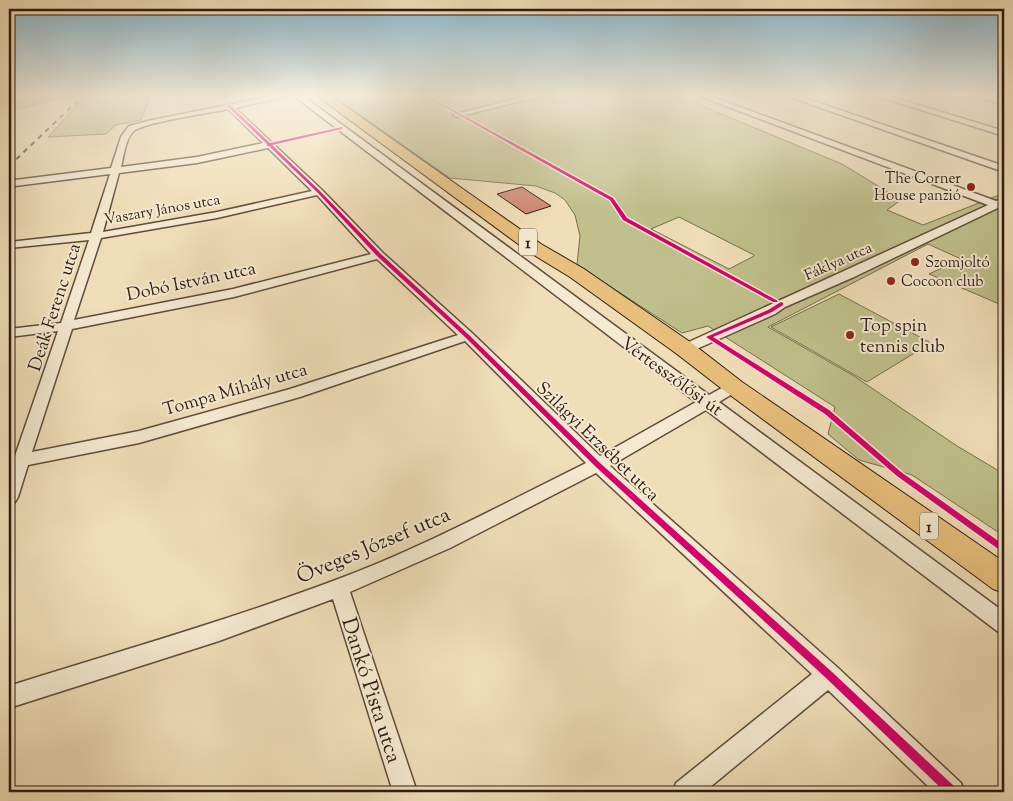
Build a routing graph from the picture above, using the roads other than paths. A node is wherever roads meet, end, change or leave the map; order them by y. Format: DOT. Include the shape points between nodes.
graph roads {
  1 [pos="128,133"];
  2 [pos="256,133"];
  3 [pos="348,133"];
  4 [pos="374,133"];
  5 [pos="808,133"];
  6 [pos="900,133"];
  7 [pos="268,145"];
  8 [pos="1004,169"];
  9 [pos="114,172"];
  10 [pos="15,183"];
  11 [pos="318,192"];
  12 [pos="1000,202"];
  13 [pos="96,236"];
  14 [pos="9,245"];
  15 [pos="379,254"];
  16 [pos="66,326"];
  17 [pos="9,333"];
  18 [pos="467,336"];
  19 [pos="684,349"];
  20 [pos="734,387"];
  21 [pos="709,403"];
  22 [pos="14,462"];
  23 [pos="598,465"];
  24 [pos="9,497"];
  25 [pos="1004,579"];
  26 [pos="339,588"];
  27 [pos="1004,624"];
  28 [pos="829,675"];
  29 [pos="9,697"];
  30 [pos="405,792"];
  31 [pos="685,792"];
  32 [pos="952,792"];
  1 -- 9 [label="street, Deák Ferenc utca"];
  2 -- 7 [label="street, Szilágyi Erzsébet utca"];
  3 -- 21 [label="street, Vértesszőlősi út"];
  4 -- 19 [label="main road, Vértesszőlősi út / 1"];
  5 -- 12 [label="street"];
  6 -- 8 [label="street"];
  7 -- 9 [label="street" via="197,160"];
  7 -- 11 [label="street, Szilágyi Erzsébet utca"];
  9 -- 10 [label="street"];
  9 -- 13 [label="street, Deák Ferenc utca"];
  11 -- 13 [label="street, Vaszary János utca" via="217,215"];
  11 -- 15 [label="street, Szilágyi Erzsébet utca"];
  12 -- 19 [label="street, Fáklya utca"];
  13 -- 14 [label="street, Vaszary János utca"];
  13 -- 16 [label="street, Deák Ferenc utca"];
  15 -- 16 [label="street, Dobó István utca" via="234,293"];
  15 -- 18 [label="street, Szilágyi Erzsébet utca"];
  16 -- 17 [label="street, Dobó István utca"];
  16 -- 22 [label="street, Deák Ferenc utca"];
  18 -- 22 [label="street, Tompa Mihály utca" via="295,393 139,438"];
  18 -- 23 [label="street, Szilágyi Erzsébet utca"];
  19 -- 20 [label="main road, Vértesszőlősi út / 1"];
  20 -- 21 [label="street, Öveges József utca"];
  20 -- 25 [label="main road, Vértesszőlősi út / 1"];
  21 -- 23 [label="street, Öveges József utca"];
  21 -- 27 [label="street, Vértesszőlősi út"];
  22 -- 24 [label="street, Deák Ferenc utca"];
  23 -- 26 [label="street, Öveges József utca" via="443,542"];
  23 -- 28 [label="street, Szilágyi Erzsébet utca"];
  26 -- 29 [label="street, Öveges József utca" via="219,632"];
  26 -- 30 [label="street, Dankó Pista utca"];
  28 -- 31 [label="street"];
  28 -- 32 [label="street, Szilágyi Erzsébet utca"];
}
